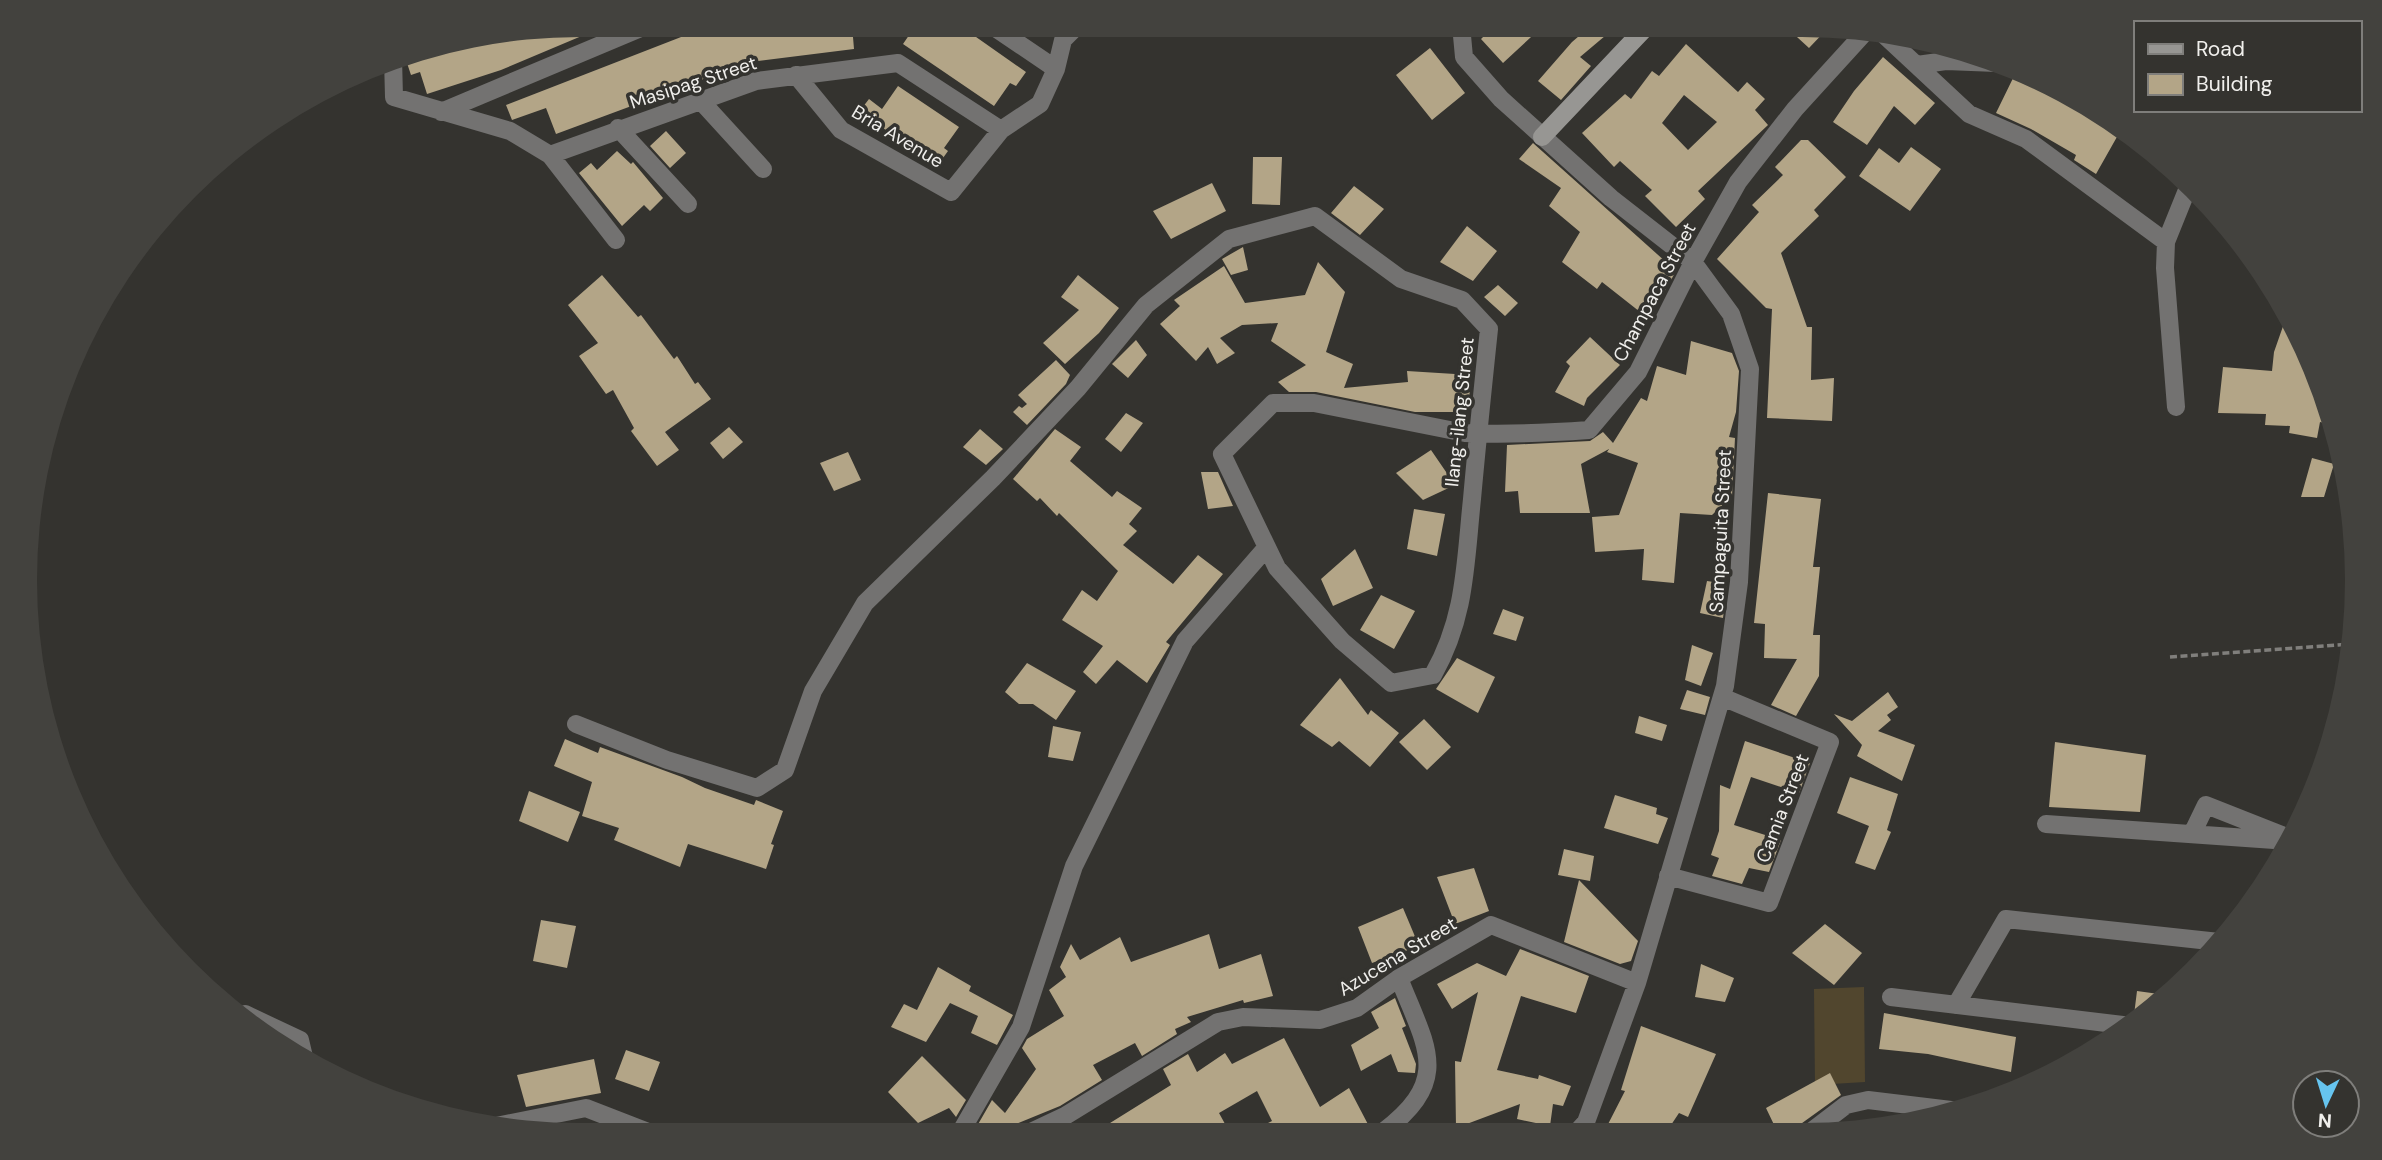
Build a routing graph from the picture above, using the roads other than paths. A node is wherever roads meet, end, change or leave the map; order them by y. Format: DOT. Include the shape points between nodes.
graph roads {
  1 [pos="617,37"];
  2 [pos="1009,37"];
  3 [pos="1066,37"];
  4 [pos="1462,37"];
  5 [pos="1637,37"];
  6 [pos="1858,40"];
  7 [pos="1895,45"];
  8 [pos="1964,62"];
  9 [pos="1917,65"];
  10 [pos="1056,69"];
  11 [pos="393,70"];
  12 [pos="796,75"];
  13 [pos="699,100"];
  14 [pos="441,112"];
  15 [pos="618,128"];
  16 [pos="1001,130"];
  17 [pos="1542,137"];
  18 [pos="550,155"];
  19 [pos="763,169"];
  20 [pos="2185,195"];
  21 [pos="688,204"];
  22 [pos="616,240"];
  23 [pos="2166,242"];
  24 [pos="1693,261"];
  25 [pos="2176,407"];
  26 [pos="1478,434"];
  27 [pos="1222,454"];
  28 [pos="1267,547"];
  29 [pos="1721,697"];
  30 [pos="576,724"];
  31 [pos="2046,824"];
  32 [pos="2192,834"];
  33 [pos="2281,836"];
  34 [pos="2279,839"];
  35 [pos="1668,876"];
  36 [pos="2207,941"];
  37 [pos="1399,978"];
  38 [pos="1637,983"];
  39 [pos="1891,997"];
  40 [pos="1956,1005"];
  41 [pos="2115,1024"];
  42 [pos="268,1025"];
  43 [pos="301,1046"];
  44 [pos="1931,1108"];
  45 [pos="524,1120"];
  46 [pos="1823,1122"];
  47 [pos="625,1123"];
  48 [pos="966,1123"];
  49 [pos="1050,1123"];
  50 [pos="1395,1123"];
  51 [pos="1585,1123"];
  1 -- 14 [label="street"];
  2 -- 10 [label="street"];
  3 -- 10 [label="street, Bria Avenue"];
  4 -- 17 [label="street, Sampaguita Street" via="1464,57"];
  5 -- 17 [label="street"];
  6 -- 24 [label="street, Champaca Street" via="1795,109 1738,182"];
  7 -- 9 [label="street"];
  8 -- 9 [label="street"];
  9 -- 23 [label="street" via="1969,114 2026,139"];
  10 -- 16 [label="street, Bria Avenue" via="1040,104"];
  11 -- 14 [label="street" via="394,97"];
  12 -- 13 [label="street, Masipag Street" via="757,81"];
  12 -- 16 [label="street, Masipag Street" via="898,63"];
  12 -- 16 [label="street, Bria Avenue" via="841,130 951,192"];
  13 -- 15 [label="street, Masipag Street"];
  13 -- 19 [label="street"];
  14 -- 18 [label="street" via="510,131"];
  15 -- 18 [label="street, Masipag Street"];
  15 -- 21 [label="street"];
  17 -- 24 [label="street, Sampaguita Street"];
  18 -- 22 [label="street"];
  20 -- 23 [label="street"];
  23 -- 25 [label="street"];
  24 -- 26 [label="street, Champaca Street" via="1638,372 1589,430"];
  24 -- 29 [label="street, Sampaguita Street" via="1731,314 1750,369 1739,582"];
  26 -- 27 [label="street, Champaca Street" via="1314,403 1273,403"];
  26 -- 28 [label="street, Ilang-ilang Street" via="1461,608 1448,649 1433,675 1391,683 1342,641 1277,568"];
  26 -- 30 [label="street, Ilang-ilang Street" via="1489,329 1462,300 1401,279 1315,216 1229,239 1146,305 1078,388 865,603 813,691 785,770 757,788 667,760"];
  27 -- 28 [label="street, Ilang-ilang Street"];
  28 -- 48 [label="street" via="1185,641 1074,866 1021,1027"];
  29 -- 35 [label="street, Sampaguita Street"];
  29 -- 35 [label="street, Camia Street" via="1830,742 1769,903"];
  31 -- 32 [label="street"];
  32 -- 33 [label="street" via="2206,804"];
  32 -- 34 [label="street"];
  35 -- 38 [label="street, Sampaguita Street"];
  36 -- 40 [label="street" via="2006,919"];
  37 -- 38 [label="street, Azucena Street" via="1491,925"];
  37 -- 49 [label="street, Azucena Street" via="1356,1008 1320,1020 1243,1017 1218,1023"];
  37 -- 50 [label="street" via="1429,1055 1427,1083"];
  38 -- 51 [label="street, Sampaguita Street"];
  39 -- 40 [label="street"];
  40 -- 41 [label="street"];
  42 -- 43 [label="street" via="300,1040"];
  44 -- 46 [label="street" via="1868,1100 1846,1105"];
  45 -- 47 [label="street" via="586,1108"];
}
